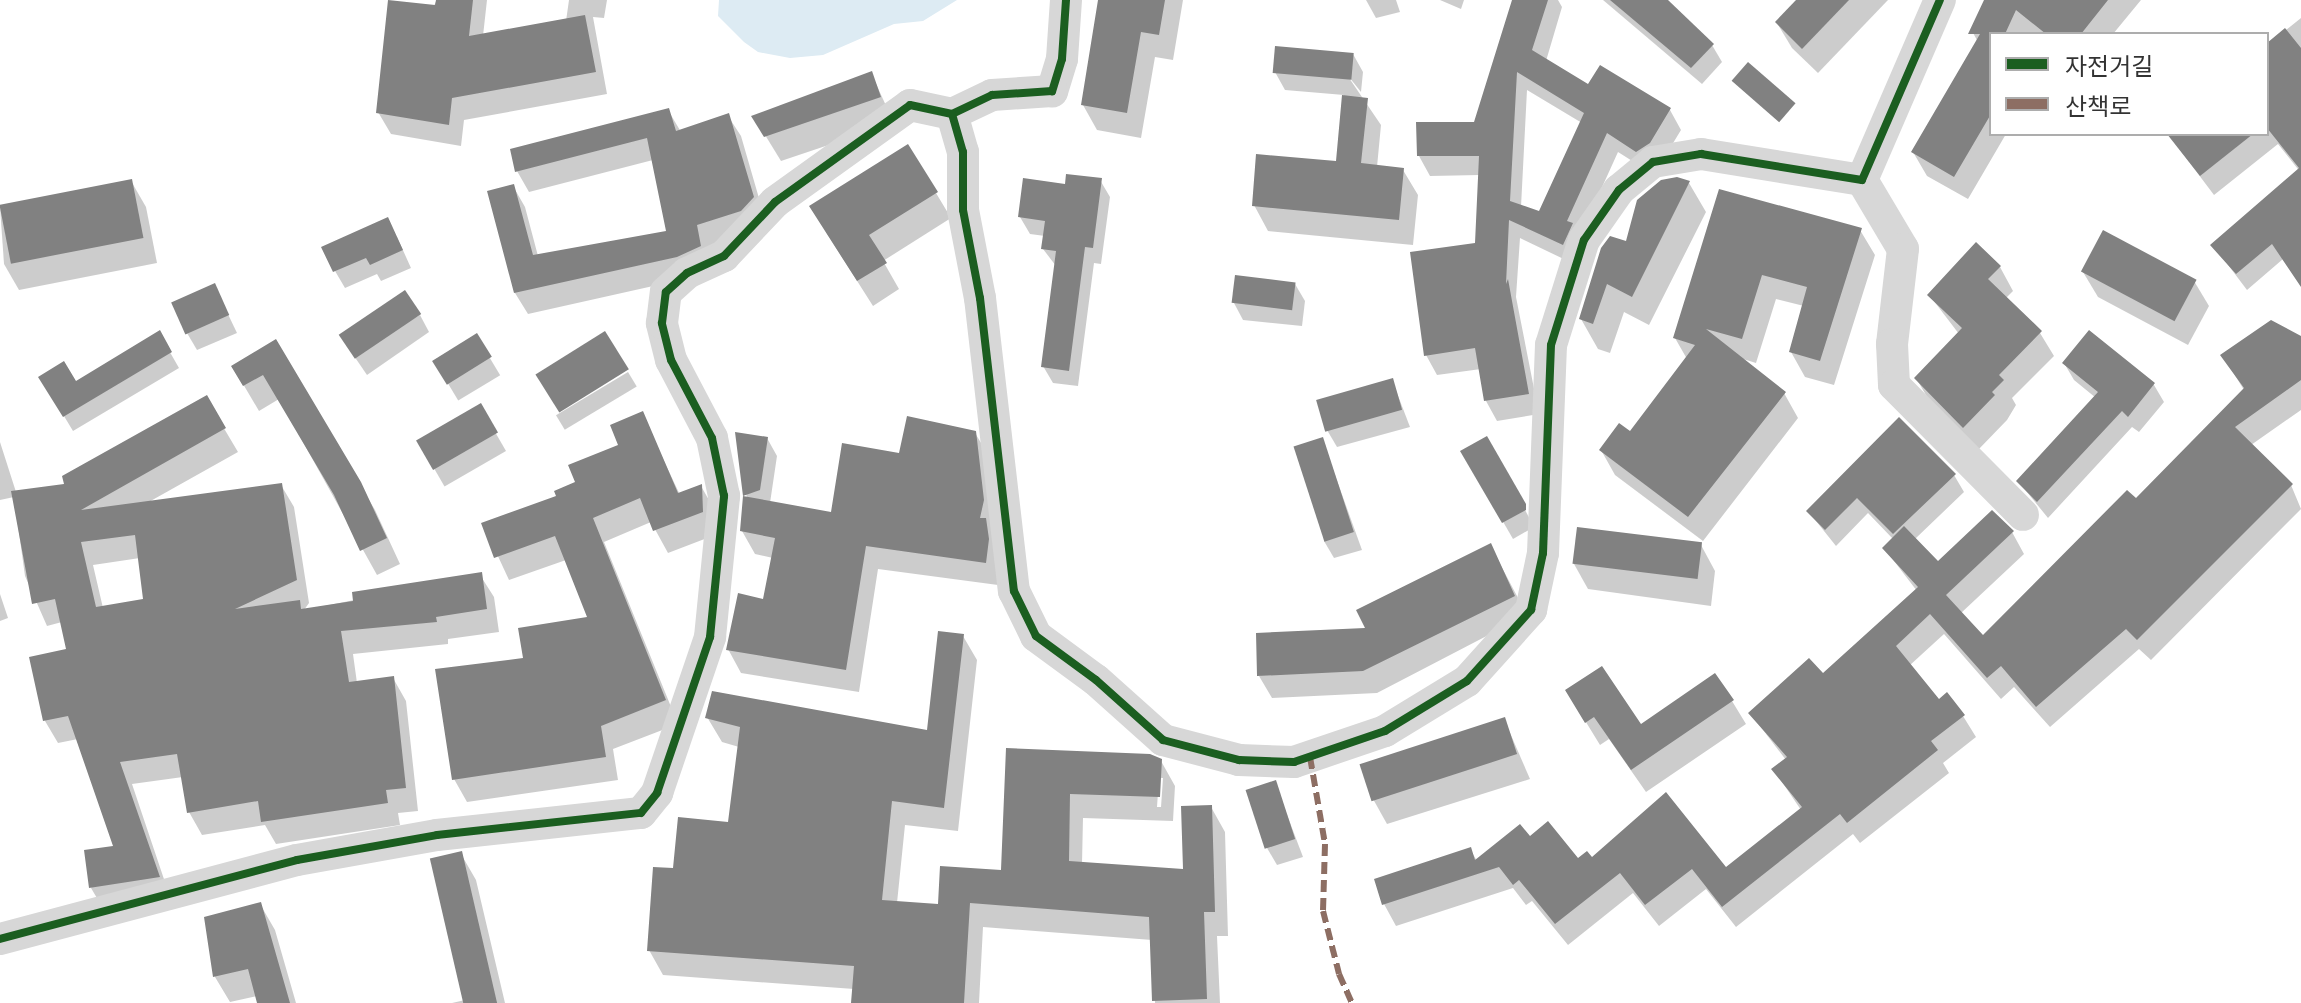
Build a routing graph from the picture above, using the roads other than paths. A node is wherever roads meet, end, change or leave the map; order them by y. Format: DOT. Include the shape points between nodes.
graph roads {
  1 [pos="1066,0"];
  2 [pos="1940,0"];
  3 [pos="952,114"];
  4 [pos="1862,180"];
  5 [pos="2023,515"];
  6 [pos="0,939"];
  1 -- 3 [label="street" via="1062,59 1052,91 992,95"];
  2 -- 4 [label="street"];
  3 -- 4 [label="street" via="963,152 963,210 980,298 1014,591 1036,636 1163,740 1239,760 1294,762 1385,731 1467,681 1531,610 1543,553 1551,345 1584,240 1619,190 1653,162 1701,154"];
  3 -- 6 [label="street" via="910,105 775,202 724,256 687,273 666,292 662,323 671,360 712,438 724,496 710,637 657,793 641,813 437,835 297,860"];
  4 -- 5 [label="street" via="1903,249 1892,344 1894,385"];
}
